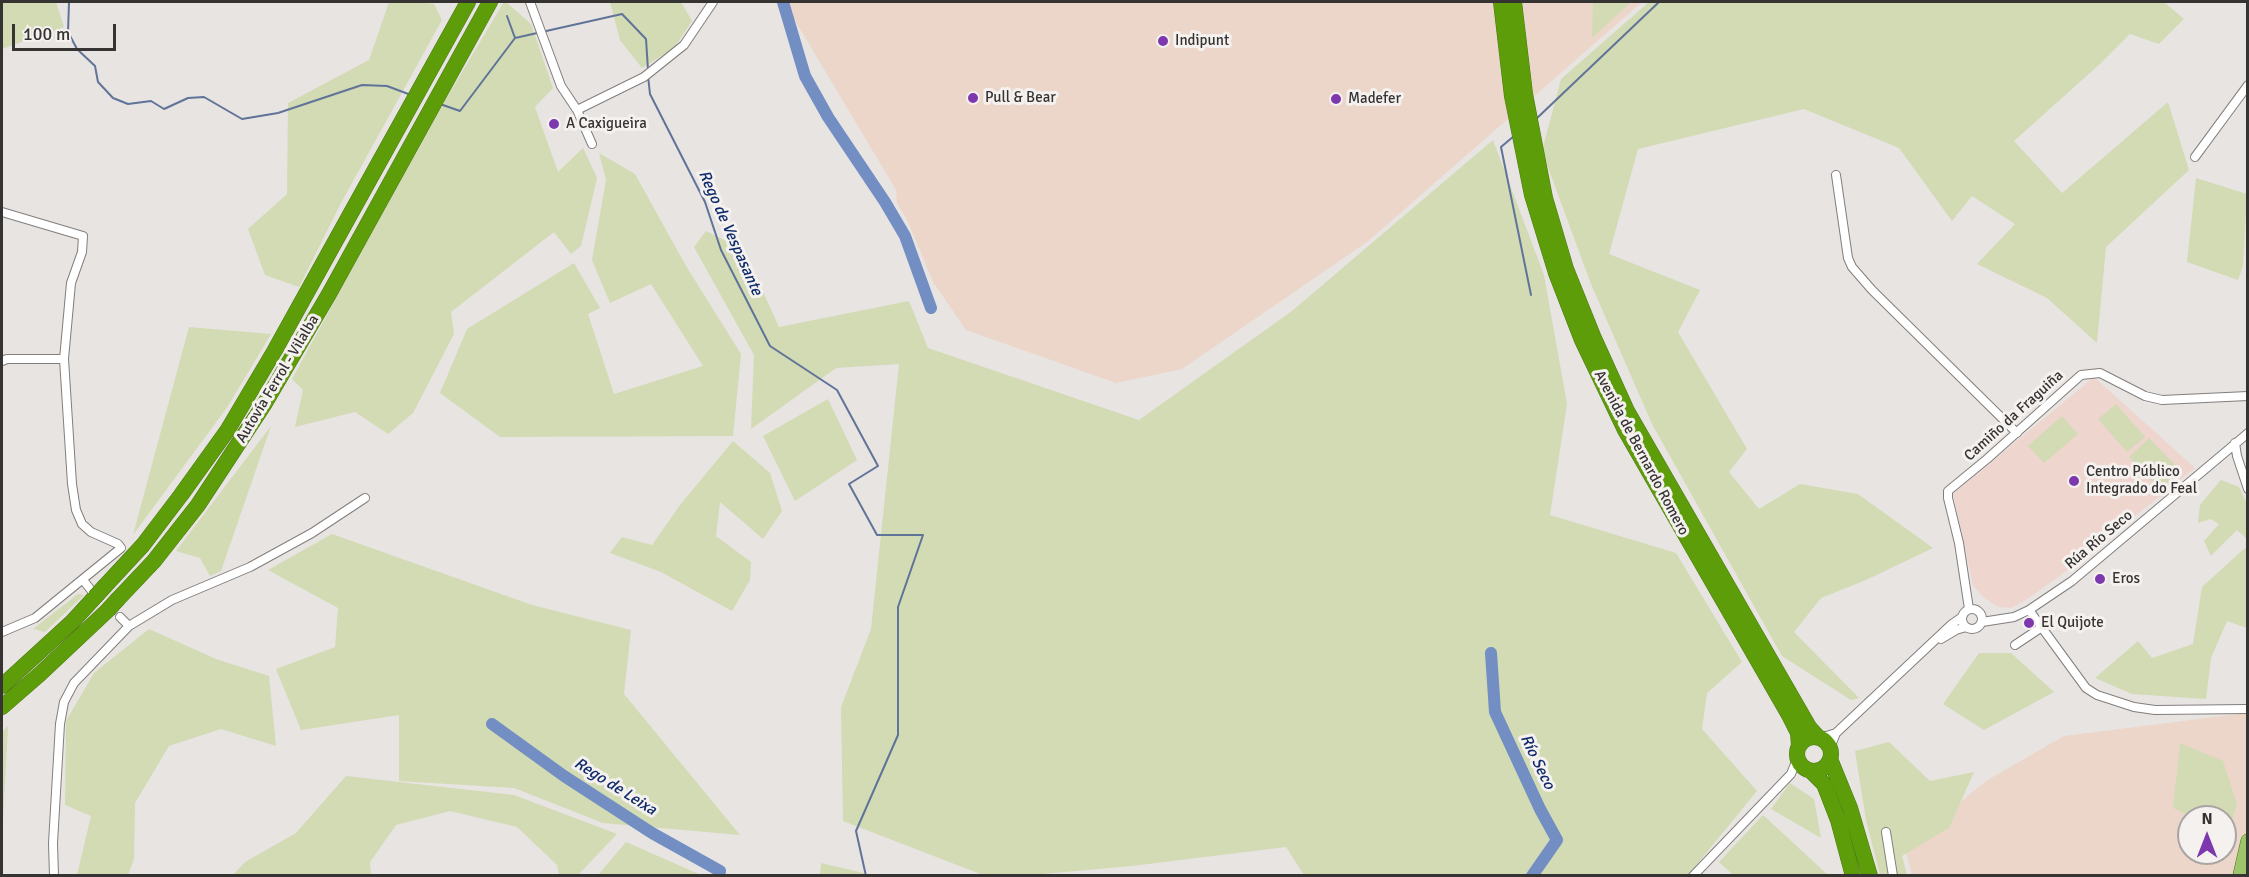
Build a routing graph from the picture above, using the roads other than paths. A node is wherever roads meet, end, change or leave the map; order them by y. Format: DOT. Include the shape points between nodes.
graph roads {
  1 [pos="468,2"];
  2 [pos="490,2"];
  3 [pos="530,2"];
  4 [pos="713,2"];
  5 [pos="1501,2"];
  6 [pos="1514,2"];
  7 [pos="2247,85"];
  8 [pos="577,110"];
  9 [pos="592,144"];
  10 [pos="2195,157"];
  11 [pos="1836,174"];
  12 [pos="2,212"];
  13 [pos="64,359"];
  14 [pos="2,361"];
  15 [pos="2247,396"];
  16 [pos="2017,433"];
  17 [pos="2247,433"];
  18 [pos="2235,443"];
  19 [pos="2223,453"];
  20 [pos="2241,470"];
  21 [pos="2247,489"];
  22 [pos="365,498"];
  23 [pos="83,580"];
  24 [pos="97,591"];
  25 [pos="115,609"];
  26 [pos="1969,609"];
  27 [pos="2029,610"];
  28 [pos="1962,617"];
  29 [pos="1982,622"];
  30 [pos="129,626"];
  31 [pos="1966,627"];
  32 [pos="2042,627"];
  33 [pos="2,632"];
  34 [pos="2015,645"];
  35 [pos="1926,649"];
  36 [pos="2,686"];
  37 [pos="2247,703"];
  38 [pos="2,707"];
  39 [pos="2247,709"];
  40 [pos="2207,711"];
  41 [pos="1824,746"];
  42 [pos="1801,764"];
  43 [pos="1886,832"];
  44 [pos="2247,841"];
  45 [pos="2247,867"];
  46 [pos="54,876"];
  47 [pos="1693,876"];
  48 [pos="1853,876"];
  49 [pos="1870,876"];
  50 [pos="1893,876"];
  51 [pos="2240,876"];
  52 [pos="2246,876"];
  1 -- 24 [label="highway, Autovía Ferrol - Vilalba" via="242,406 143,544"];
  2 -- 25 [label="highway, Autovía Ferrol - Vilalba" via="265,403 198,505"];
  3 -- 8 [label="street" via="561,86"];
  4 -- 8 [label="street" via="684,45 644,77"];
  5 -- 42 [label="highway, Avenida de Bernardo Romero" via="1512,96 1532,195 1582,340 1625,430 1789,715 1798,734"];
  6 -- 41 [label="highway, Avenida de Bernardo Romero" via="1524,94 1545,198 1566,269 1593,336 1627,411 1809,727"];
  7 -- 10 [label="street"];
  8 -- 9 [label="street"];
  11 -- 16 [label="street" via="1852,267"];
  12 -- 13 [label="street" via="83,236 71,283"];
  13 -- 14 [label="street"];
  13 -- 23 [label="street" via="76,510 91,532 121,548"];
  15 -- 16 [label="street, Camiño da Fraguiña" via="2162,400 2145,396 2100,373 2081,375"];
  16 -- 26 [label="street, Camiño da Fraguiña" via="1948,491"];
  17 -- 18 [label="street, Rúa Río Seco"];
  18 -- 19 [label="street, Rúa Río Seco"];
  18 -- 20 [label="street"];
  19 -- 20 [label="street" via="2233,458"];
  19 -- 27 [label="street, Rúa Río Seco" via="2072,581"];
  20 -- 21 [label="street"];
  22 -- 30 [label="street" via="250,567 172,600"];
  23 -- 24 [label="street"];
  23 -- 33 [label="street" via="35,618"];
  24 -- 36 [label="highway, Autovía Ferrol - Vilalba" via="72,622"];
  25 -- 30 [label="street"];
  25 -- 38 [label="highway, Autovía Ferrol - Vilalba"];
  26 -- 28 [label="street"];
  26 -- 29 [label="street" via="1981,613"];
  27 -- 29 [label="street, Rúa Río Seco" via="2014,617"];
  27 -- 32 [label="street"];
  28 -- 31 [label="street"];
  28 -- 35 [label="street"];
  29 -- 31 [label="street" via="1974,629"];
  30 -- 46 [label="street" via="74,682 64,702 59,736"];
  31 -- 35 [label="street"];
  32 -- 34 [label="street"];
  32 -- 40 [label="street" via="2086,688 2097,695 2134,707"];
  35 -- 41 [label="street"];
  37 -- 40 [label="street"];
  39 -- 40 [label="street"];
  41 -- 42 [label="highway" via="1821,770"];
  41 -- 42 [label="highway" via="1807,738"];
  41 -- 49 [label="highway, Avenida de Bernardo Romero" via="1850,808"];
  42 -- 47 [label="street"];
  42 -- 48 [label="highway, Avenida de Bernardo Romero" via="1824,784"];
  43 -- 50 [label="street"];
  44 -- 51 [label="main road"];
  45 -- 52 [label="main road"];
}
